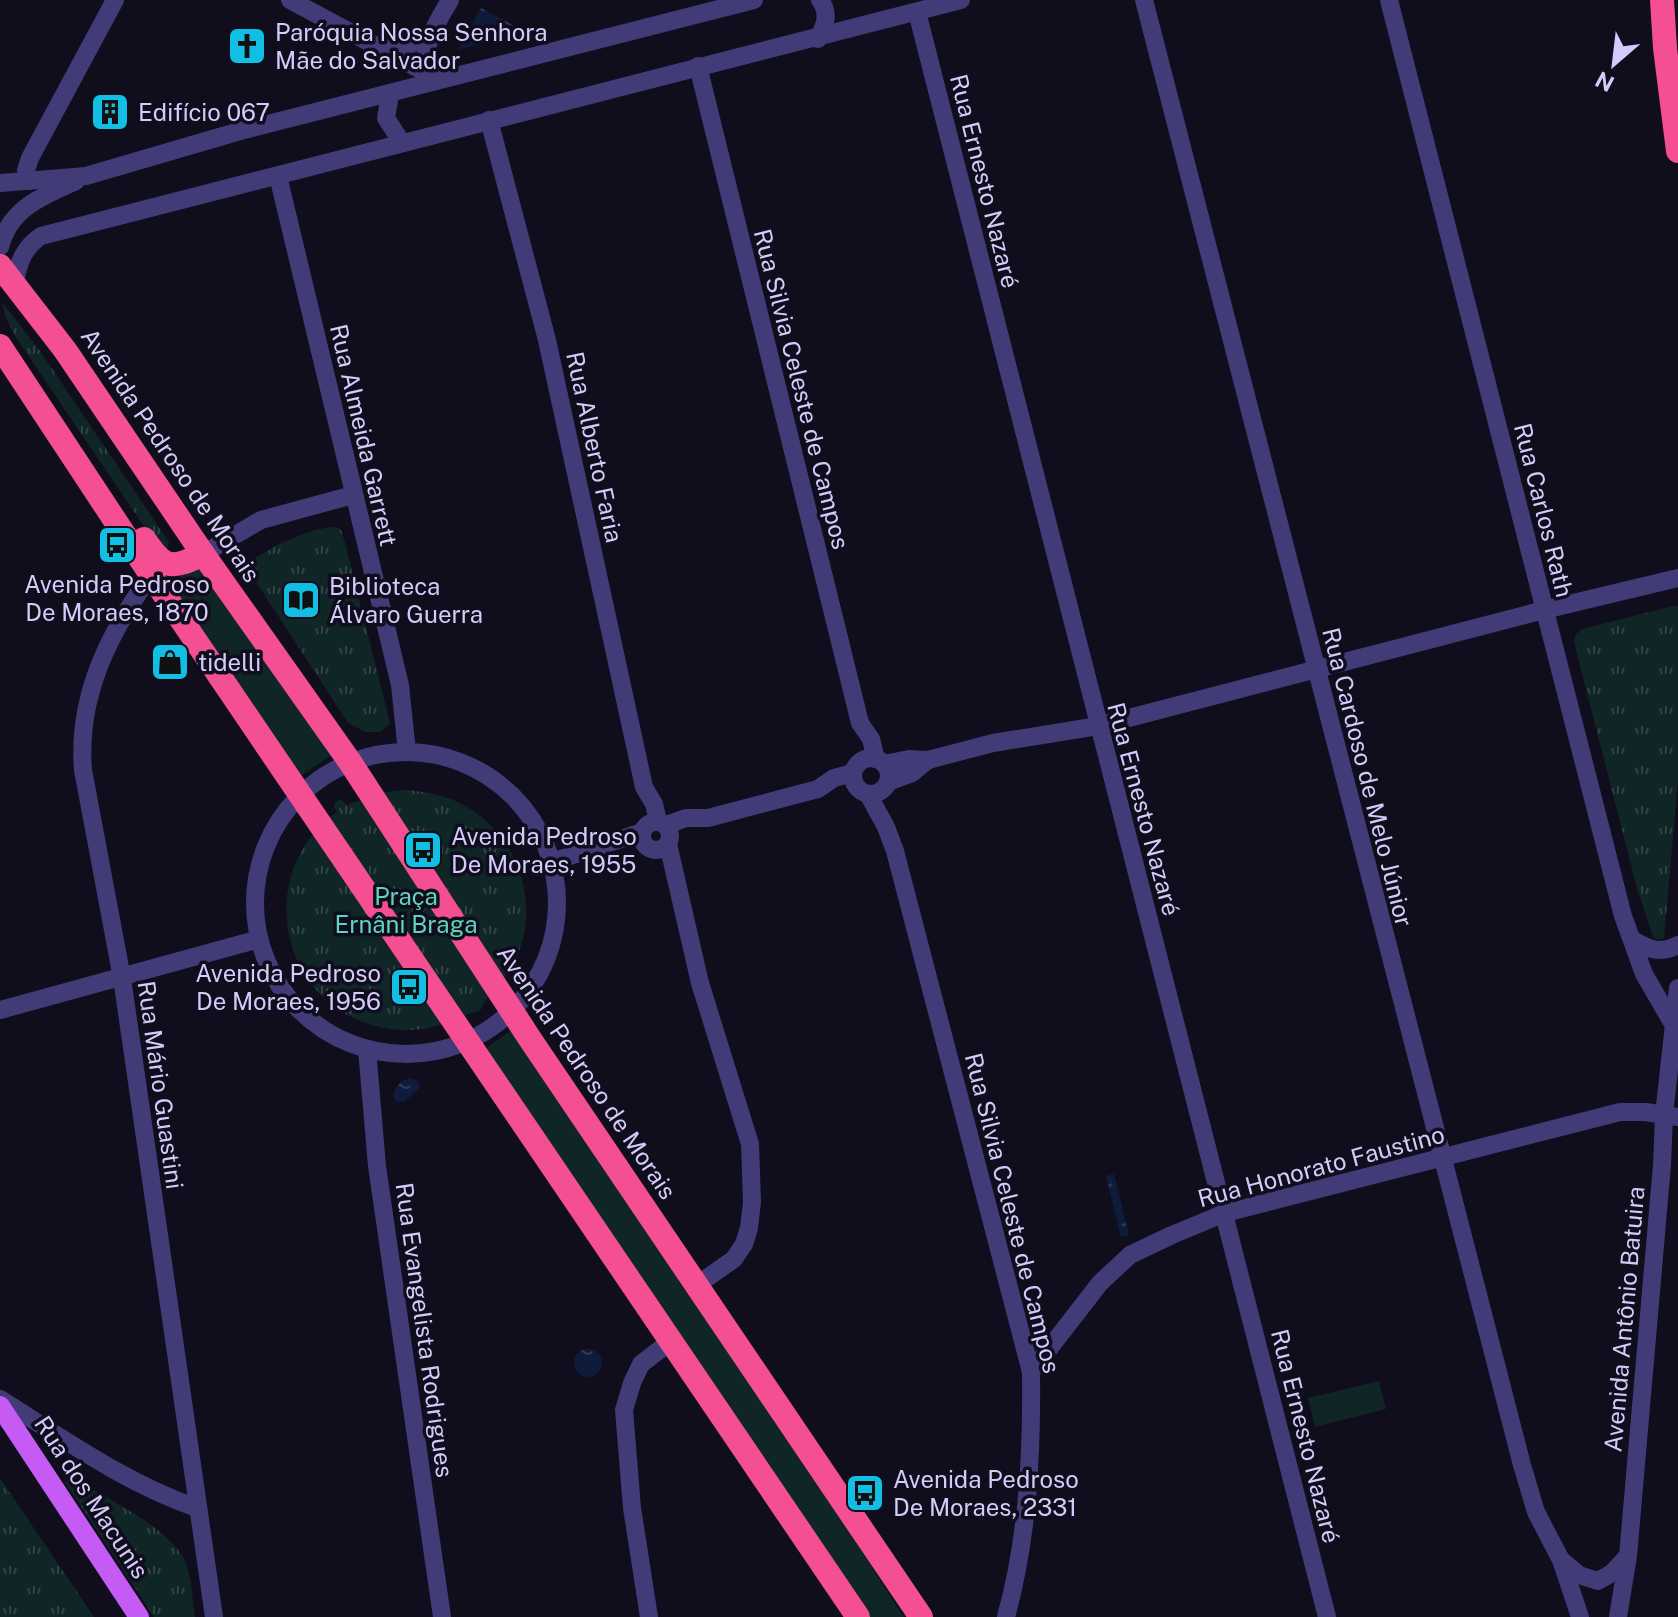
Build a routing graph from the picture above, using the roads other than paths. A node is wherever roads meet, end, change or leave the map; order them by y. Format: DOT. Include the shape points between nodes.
graph roads {
  1 [pos="115,0"];
  2 [pos="290,0"];
  3 [pos="450,0"];
  4 [pos="754,0"];
  5 [pos="820,0"];
  6 [pos="961,0"];
  7 [pos="1144,0"];
  8 [pos="1389,0"];
  9 [pos="1662,0"];
  10 [pos="917,12"];
  11 [pos="430,34"];
  12 [pos="818,39"];
  13 [pos="380,47"];
  14 [pos="698,66"];
  15 [pos="431,76"];
  16 [pos="390,94"];
  17 [pos="489,120"];
  18 [pos="402,143"];
  19 [pos="1678,151"];
  20 [pos="86,176"];
  21 [pos="278,176"];
  22 [pos="29,181"];
  23 [pos="0,183"];
  24 [pos="0,247"];
  25 [pos="7,274"];
  26 [pos="0,346"];
  27 [pos="47,415"];
  28 [pos="353,495"];
  29 [pos="203,554"];
  30 [pos="151,575"];
  31 [pos="1678,578"];
  32 [pos="1544,610"];
  33 [pos="1315,669"];
  34 [pos="1098,726"];
  35 [pos="407,752"];
  36 [pos="350,762"];
  37 [pos="871,777"];
  38 [pos="301,793"];
  39 [pos="656,836"];
  40 [pos="552,862"];
  41 [pos="259,939"];
  42 [pos="1633,940"];
  43 [pos="1678,945"];
  44 [pos="122,978"];
  45 [pos="1678,988"];
  46 [pos="0,1010"];
  47 [pos="511,1012"];
  48 [pos="1676,1026"];
  49 [pos="468,1041"];
  50 [pos="367,1049"];
  51 [pos="1671,1116"];
  52 [pos="1442,1158"];
  53 [pos="1225,1213"];
  54 [pos="697,1285"];
  55 [pos="671,1341"];
  56 [pos="1031,1372"];
  57 [pos="0,1399"];
  58 [pos="0,1406"];
  59 [pos="197,1508"];
  60 [pos="1628,1556"];
  61 [pos="1561,1560"];
  62 [pos="139,1617"];
  63 [pos="214,1617"];
  64 [pos="442,1617"];
  65 [pos="649,1617"];
  66 [pos="858,1617"];
  67 [pos="921,1617"];
  68 [pos="1006,1617"];
  69 [pos="1327,1617"];
  70 [pos="1580,1617"];
  71 [pos="1618,1617"];
  1 -- 22 [label="street" via="30,158"];
  2 -- 13 [label="street"];
  3 -- 11 [label="street"];
  4 -- 15 [label="street"];
  5 -- 12 [label="street" via="826,20"];
  6 -- 10 [label="street"];
  7 -- 33 [label="street, Rua Cardoso de Melo Júnior"];
  8 -- 32 [label="street, Rua Carlos Rath"];
  9 -- 19 [label="highway"];
  10 -- 12 [label="street"];
  10 -- 34 [label="street, Rua Ernesto Nazaré"];
  11 -- 13 [label="street" via="401,47"];
  11 -- 15 [label="street" via="425,57"];
  12 -- 14 [label="street"];
  13 -- 15 [label="street"];
  14 -- 17 [label="street"];
  14 -- 37 [label="street, Rua Silvia Celeste de Campos"];
  15 -- 16 [label="street"];
  16 -- 18 [label="street" via="386,118"];
  16 -- 20 [label="street"];
  17 -- 18 [label="street"];
  17 -- 39 [label="street, Rua Alberto Faria" via="547,340 644,787 654,804"];
  18 -- 21 [label="street"];
  20 -- 22 [label="street"];
  20 -- 24 [label="street" via="23,208"];
  21 -- 25 [label="street" via="41,236"];
  21 -- 28 [label="street, Rua Almeida Garrett"];
  22 -- 23 [label="street"];
  25 -- 29 [label="highway, Avenida Pedroso de Morais"];
  26 -- 27 [label="highway"];
  27 -- 29 [label="highway" via="83,450 158,561 175,565"];
  27 -- 30 [label="highway"];
  28 -- 29 [label="street" via="261,520"];
  28 -- 35 [label="street, Rua Almeida Garrett" via="400,685"];
  29 -- 36 [label="highway, Avenida Pedroso de Morais"];
  30 -- 38 [label="highway"];
  30 -- 44 [label="street, Rua Mário Guastini" via="100,661 86,704 81,748"];
  31 -- 32 [label="street"];
  32 -- 33 [label="street"];
  32 -- 42 [label="street, Rua Carlos Rath"];
  33 -- 34 [label="street"];
  33 -- 52 [label="street, Rua Cardoso de Melo Júnior"];
  34 -- 37 [label="street" via="928,760 909,759"];
  34 -- 53 [label="street, Rua Ernesto Nazaré"];
  35 -- 36 [label="street"];
  35 -- 40 [label="street" via="437,755 491,778 532,821"];
  36 -- 38 [label="street"];
  36 -- 47 [label="highway, Avenida Pedroso de Morais"];
  37 -- 39 [label="street" via="834,778 818,789 708,818 691,831"];
  37 -- 56 [label="street, Rua Silvia Celeste de Campos" via="888,809 886,827"];
  38 -- 41 [label="street" via="265,846 257,876"];
  38 -- 49 [label="highway"];
  39 -- 40 [label="street"];
  39 -- 54 [label="street, Rua Alberto Faria" via="675,866 700,983 750,1144 752,1202 744,1244 734,1259"];
  40 -- 47 [label="street" via="557,899 550,949 535,983"];
  41 -- 44 [label="street"];
  41 -- 50 [label="street" via="287,997 310,1020"];
  42 -- 43 [label="street" via="1657,951"];
  42 -- 48 [label="street, Rua Carlos Rath" via="1644,974"];
  44 -- 46 [label="street"];
  44 -- 59 [label="street, Rua Mário Guastini"];
  45 -- 48 [label="street, Avenida Antônio Batuira"];
  47 -- 49 [label="street"];
  47 -- 54 [label="highway, Avenida Pedroso de Morais"];
  48 -- 51 [label="street, Avenida Antônio Batuira"];
  49 -- 50 [label="street" via="401,1054"];
  49 -- 55 [label="highway"];
  50 -- 64 [label="street, Rua Evangelista Rodrigues" via="377,1166"];
  51 -- 52 [label="street, Rua Honorato Faustino" via="1620,1112"];
  51 -- 60 [label="street, Avenida Antônio Batuira" via="1662,1165"];
  52 -- 53 [label="street, Rua Honorato Faustino"];
  52 -- 61 [label="street, Rua Cardoso de Melo Júnior" via="1522,1465 1536,1512"];
  53 -- 56 [label="street, Rua Honorato Faustino" via="1130,1255 1100,1283"];
  53 -- 69 [label="street, Rua Ernesto Nazaré"];
  54 -- 67 [label="highway, Avenida Pedroso de Morais"];
  55 -- 65 [label="street" via="641,1364 624,1410"];
  55 -- 66 [label="highway"];
  56 -- 68 [label="street, Rua Silvia Celeste de Campos" via="1027,1495"];
  57 -- 59 [label="street, Rua dos Macunis" via="128,1478"];
  58 -- 62 [label="main road, Rua dos Macunis"];
  59 -- 63 [label="street, Rua Mário Guastini"];
  60 -- 61 [label="street" via="1598,1581 1579,1575"];
  60 -- 71 [label="street, Avenida Antônio Batuira"];
  61 -- 70 [label="street, Rua Cardoso de Melo Júnior"];
}
